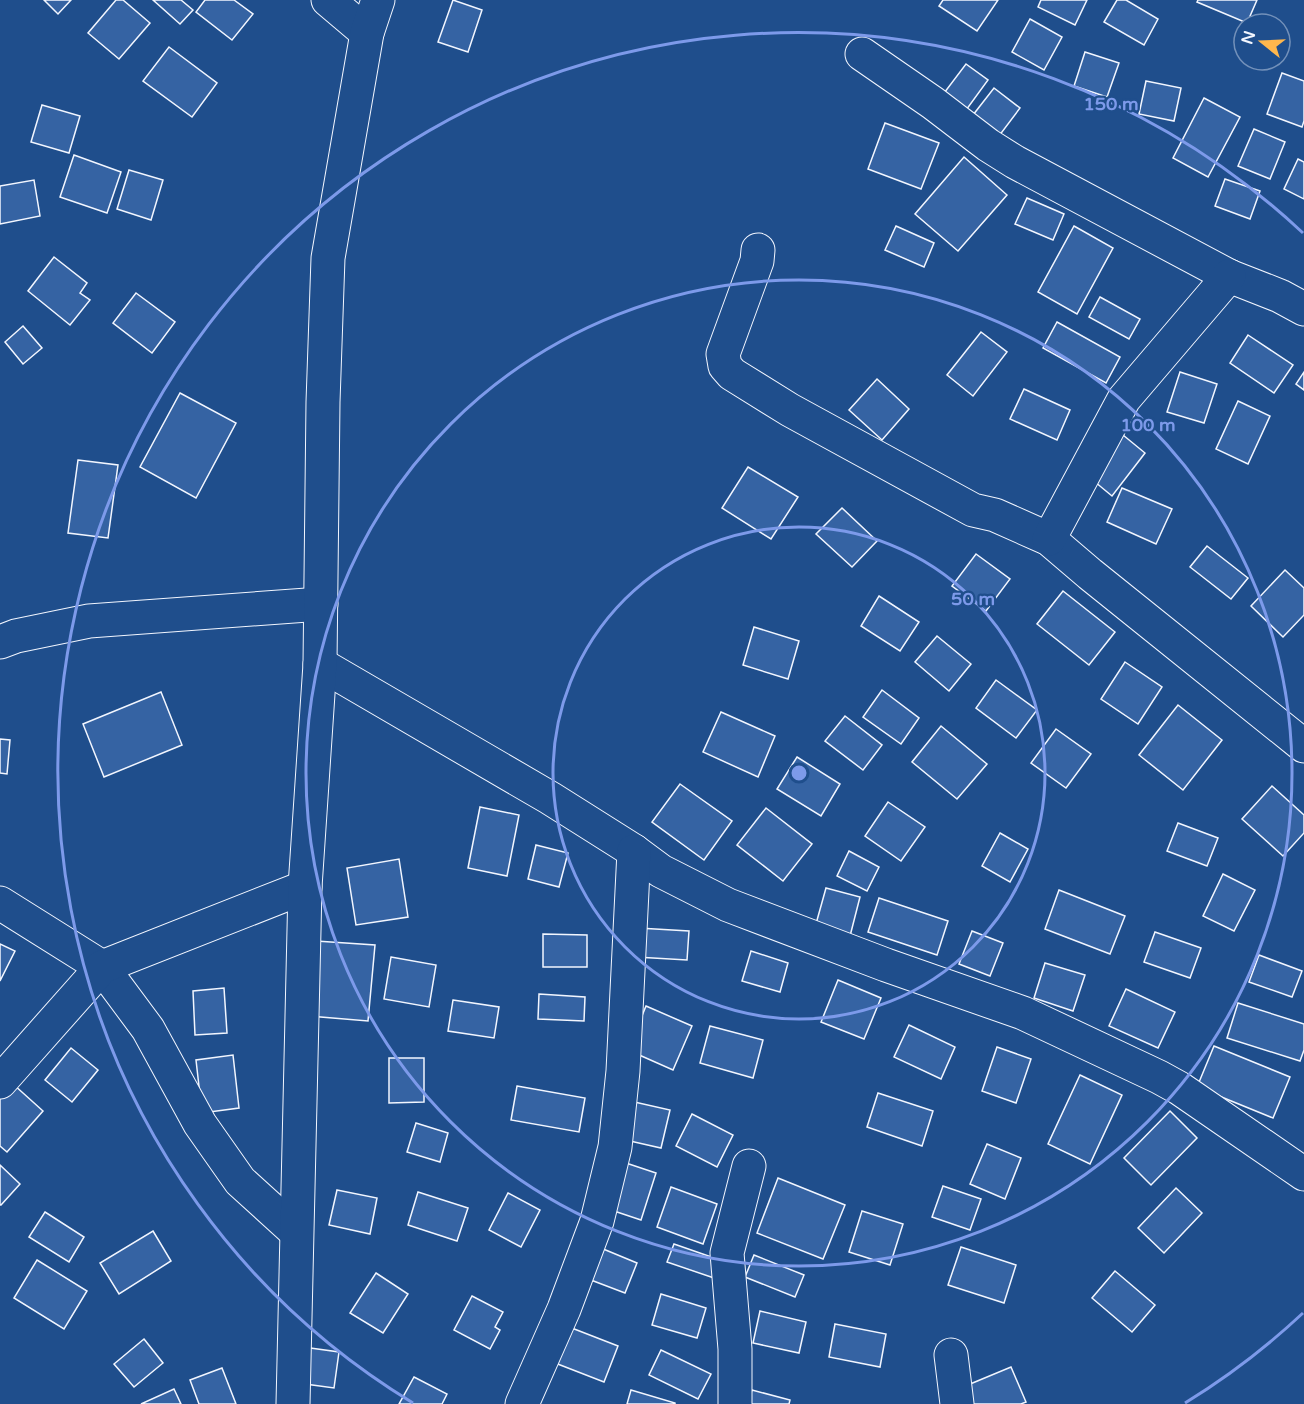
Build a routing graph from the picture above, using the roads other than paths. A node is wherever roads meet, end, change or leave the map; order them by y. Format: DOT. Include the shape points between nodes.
graph roads {
  1 [pos="328,0"];
  2 [pos="378,0"];
  3 [pos="367,33"];
  4 [pos="862,54"];
  5 [pos="758,250"];
  6 [pos="1230,276"];
  7 [pos="1304,309"];
  8 [pos="1049,539"];
  9 [pos="321,604"];
  10 [pos="0,642"];
  11 [pos="320,664"];
  12 [pos="1304,746"];
  13 [pos="634,851"];
  14 [pos="305,887"];
  15 [pos="0,903"];
  16 [pos="102,967"];
  17 [pos="0,1082"];
  18 [pos="749,1166"];
  19 [pos="1304,1174"];
  20 [pos="296,1231"];
  21 [pos="951,1355"];
  22 [pos="293,1404"];
  23 [pos="522,1404"];
  24 [pos="735,1404"];
  25 [pos="957,1404"];
  1 -- 3 [label="street"];
  2 -- 3 [label="street"];
  3 -- 9 [label="street" via="328,258"];
  4 -- 6 [label="street" via="1015,162"];
  5 -- 8 [label="street" via="723,354 732,374 973,510 995,515"];
  6 -- 7 [label="street"];
  6 -- 8 [label="street" via="1125,399"];
  8 -- 12 [label="street"];
  9 -- 10 [label="street" via="89,621"];
  9 -- 11 [label="street"];
  11 -- 13 [label="street"];
  11 -- 14 [label="street"];
  13 -- 19 [label="street" via="661,871 728,905 1023,1013 1159,1077"];
  13 -- 23 [label="street" via="623,1071 615,1147 597,1221"];
  14 -- 16 [label="street"];
  14 -- 20 [label="street"];
  15 -- 16 [label="street"];
  16 -- 17 [label="street"];
  16 -- 20 [label="street" via="148,1029 200,1124 240,1181"];
  18 -- 24 [label="street" via="727,1253"];
  20 -- 22 [label="street"];
  21 -- 25 [label="street"];
}
